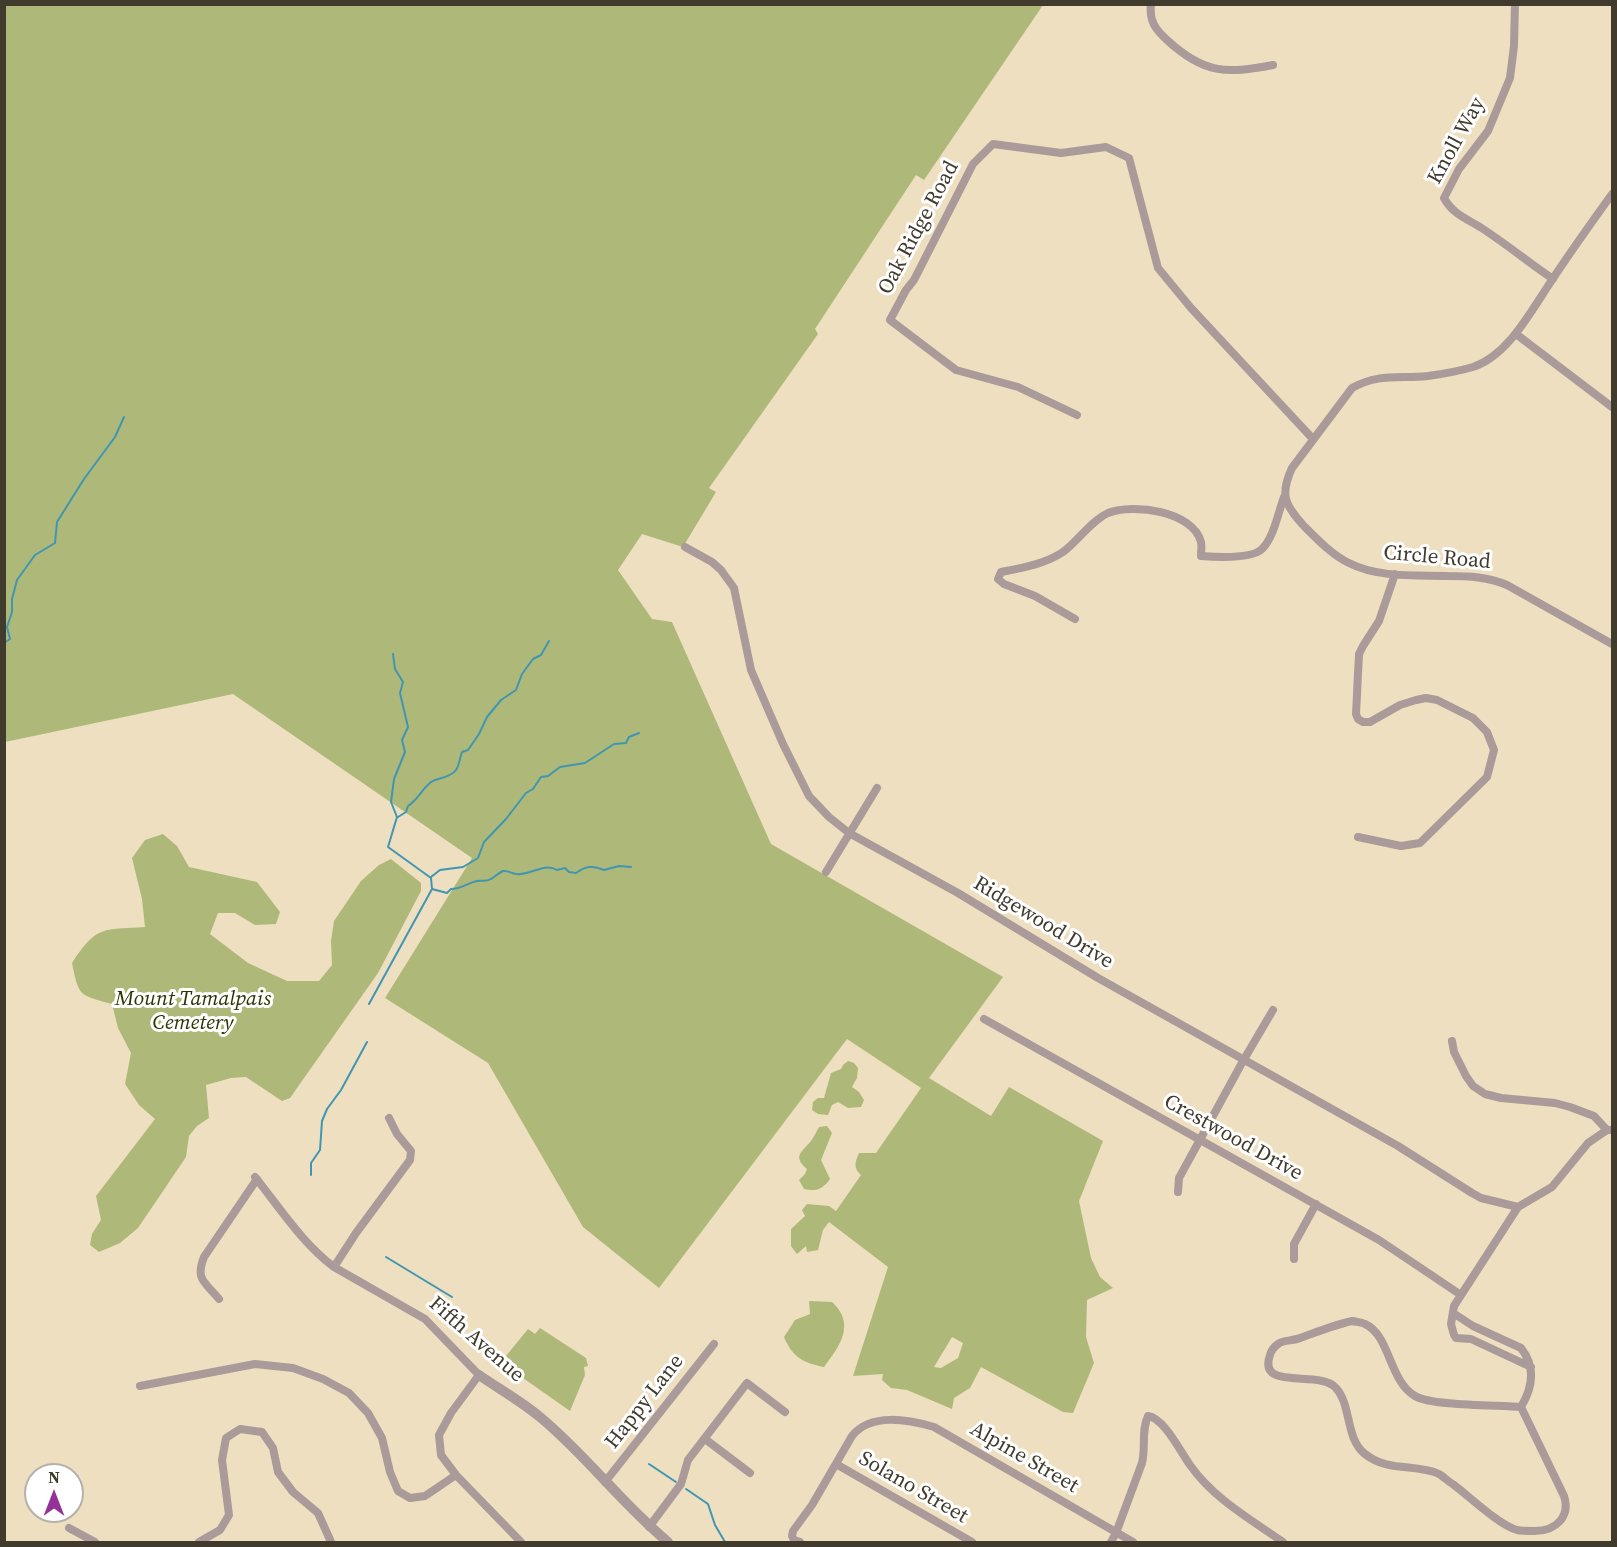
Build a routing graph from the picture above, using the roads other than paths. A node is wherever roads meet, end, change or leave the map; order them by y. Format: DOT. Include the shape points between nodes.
graph roads {
  1 [pos="1151,4"];
  2 [pos="1515,4"];
  3 [pos="1274,65"];
  4 [pos="1612,194"];
  5 [pos="1552,279"];
  6 [pos="1516,334"];
  7 [pos="1612,407"];
  8 [pos="1077,415"];
  9 [pos="1312,439"];
  10 [pos="1284,497"];
  11 [pos="685,547"];
  12 [pos="1395,574"];
  13 [pos="1075,620"];
  14 [pos="1612,644"];
  15 [pos="877,788"];
  16 [pos="849,833"];
  17 [pos="1358,837"];
  18 [pos="826,872"];
  19 [pos="1274,1010"];
  20 [pos="984,1019"];
  21 [pos="1452,1041"];
  22 [pos="1243,1061"];
  23 [pos="389,1118"];
  24 [pos="1610,1130"];
  25 [pos="1199,1140"];
  26 [pos="1178,1192"];
  27 [pos="1316,1204"];
  28 [pos="1518,1207"];
  29 [pos="1294,1259"];
  30 [pos="334,1267"];
  31 [pos="1461,1295"];
  32 [pos="219,1299"];
  33 [pos="1453,1313"];
  34 [pos="714,1344"];
  35 [pos="1531,1367"];
  36 [pos="480,1375"];
  37 [pos="140,1386"];
  38 [pos="1521,1407"];
  39 [pos="785,1412"];
  40 [pos="705,1439"];
  41 [pos="836,1464"];
  42 [pos="750,1473"];
  43 [pos="456,1475"];
  44 [pos="605,1482"];
  45 [pos="649,1527"];
  46 [pos="69,1528"];
  47 [pos="1116,1533"];
  48 [pos="95,1542"];
  49 [pos="199,1542"];
  50 [pos="331,1542"];
  51 [pos="521,1542"];
  52 [pos="668,1542"];
  53 [pos="800,1542"];
  54 [pos="972,1542"];
  55 [pos="1111,1542"];
  56 [pos="1133,1542"];
  57 [pos="1283,1542"];
  1 -- 3 [label="street" via="1149,16 1156,30 1199,65 1221,70"];
  2 -- 5 [label="street, Knoll Way" via="1510,78 1488,131 1459,169 1444,198 1456,214"];
  4 -- 5 [label="street"];
  5 -- 6 [label="street"];
  6 -- 7 [label="street"];
  6 -- 9 [label="street" via="1474,366 1429,376 1366,380 1352,388"];
  8 -- 9 [label="street, Oak Ridge Road" via="1018,387 956,370 890,320 973,164 993,144 1061,153 1106,147 1129,158 1158,268"];
  9 -- 10 [label="street" via="1289,475"];
  10 -- 12 [label="street, Circle Road" via="1311,533 1348,563"];
  10 -- 13 [label="street" via="1268,540 1253,555 1201,556 1201,542 1189,524 1170,514 1147,510 1113,512 1063,552 998,575 1004,584 1035,596"];
  11 -- 16 [label="street, Ridgewood Drive" via="712,562 734,588 752,670 783,744 809,796"];
  12 -- 14 [label="street, Circle Road" via="1498,581"];
  12 -- 17 [label="street" via="1379,621 1359,654 1358,719 1370,722 1416,700 1437,700 1473,718 1487,732 1494,750 1486,777 1420,843 1401,846"];
  15 -- 16 [label="street"];
  16 -- 18 [label="street"];
  16 -- 22 [label="street, Ridgewood Drive"];
  19 -- 22 [label="street"];
  20 -- 25 [label="street, Crestwood Drive"];
  21 -- 24 [label="street" via="1466,1076 1485,1094 1570,1107 1594,1116"];
  22 -- 25 [label="street"];
  22 -- 28 [label="street, Ridgewood Drive" via="1398,1146 1481,1198"];
  23 -- 30 [label="street" via="411,1151 410,1160"];
  24 -- 28 [label="street" via="1588,1143 1552,1188"];
  25 -- 26 [label="street" via="1179,1178"];
  25 -- 27 [label="street, Crestwood Drive"];
  27 -- 29 [label="street" via="1294,1244"];
  27 -- 31 [label="street, Crestwood Drive"];
  28 -- 31 [label="street"];
  30 -- 32 [label="street, Fifth Avenue" via="288,1221 256,1178 200,1269 201,1278"];
  30 -- 36 [label="street, Fifth Avenue" via="425,1319"];
  31 -- 33 [label="street"];
  33 -- 35 [label="street" via="1521,1348"];
  33 -- 35 [label="street" via="1452,1331 1456,1338 1471,1339"];
  34 -- 44 [label="street, Happy Lane"];
  35 -- 38 [label="street" via="1532,1382"];
  36 -- 43 [label="street" via="439,1435 441,1455"];
  36 -- 44 [label="street, Fifth Avenue" via="540,1417"];
  37 -- 43 [label="street" via="255,1364 293,1368 349,1394 368,1413 382,1438 398,1491 410,1498 425,1496"];
  38 -- 38 [label="street" via="1416,1397 1401,1382 1378,1335 1366,1324 1352,1321 1278,1343 1268,1361 1278,1377 1318,1378 1336,1388 1363,1453 1389,1466 1439,1474 1517,1530 1547,1530 1561,1520 1566,1503"];
  39 -- 40 [label="street" via="747,1383"];
  40 -- 42 [label="street"];
  40 -- 45 [label="street" via="688,1460 678,1490"];
  41 -- 47 [label="street, Alpine Street" via="857,1430 877,1422 909,1420 934,1427"];
  41 -- 53 [label="street" via="792,1536"];
  41 -- 54 [label="street, Solano Street"];
  43 -- 51 [label="street"];
  44 -- 45 [label="street, Fifth Avenue"];
  45 -- 52 [label="street, Fifth Avenue"];
  46 -- 48 [label="street"];
  47 -- 55 [label="street"];
  47 -- 56 [label="street, Alpine Street"];
  47 -- 57 [label="street" via="1142,1462 1148,1416 1164,1427 1196,1473 1218,1496"];
  49 -- 50 [label="street" via="220,1530 229,1515 222,1460 226,1438 240,1429 262,1432 273,1448 278,1472 293,1492 318,1513"];
}
